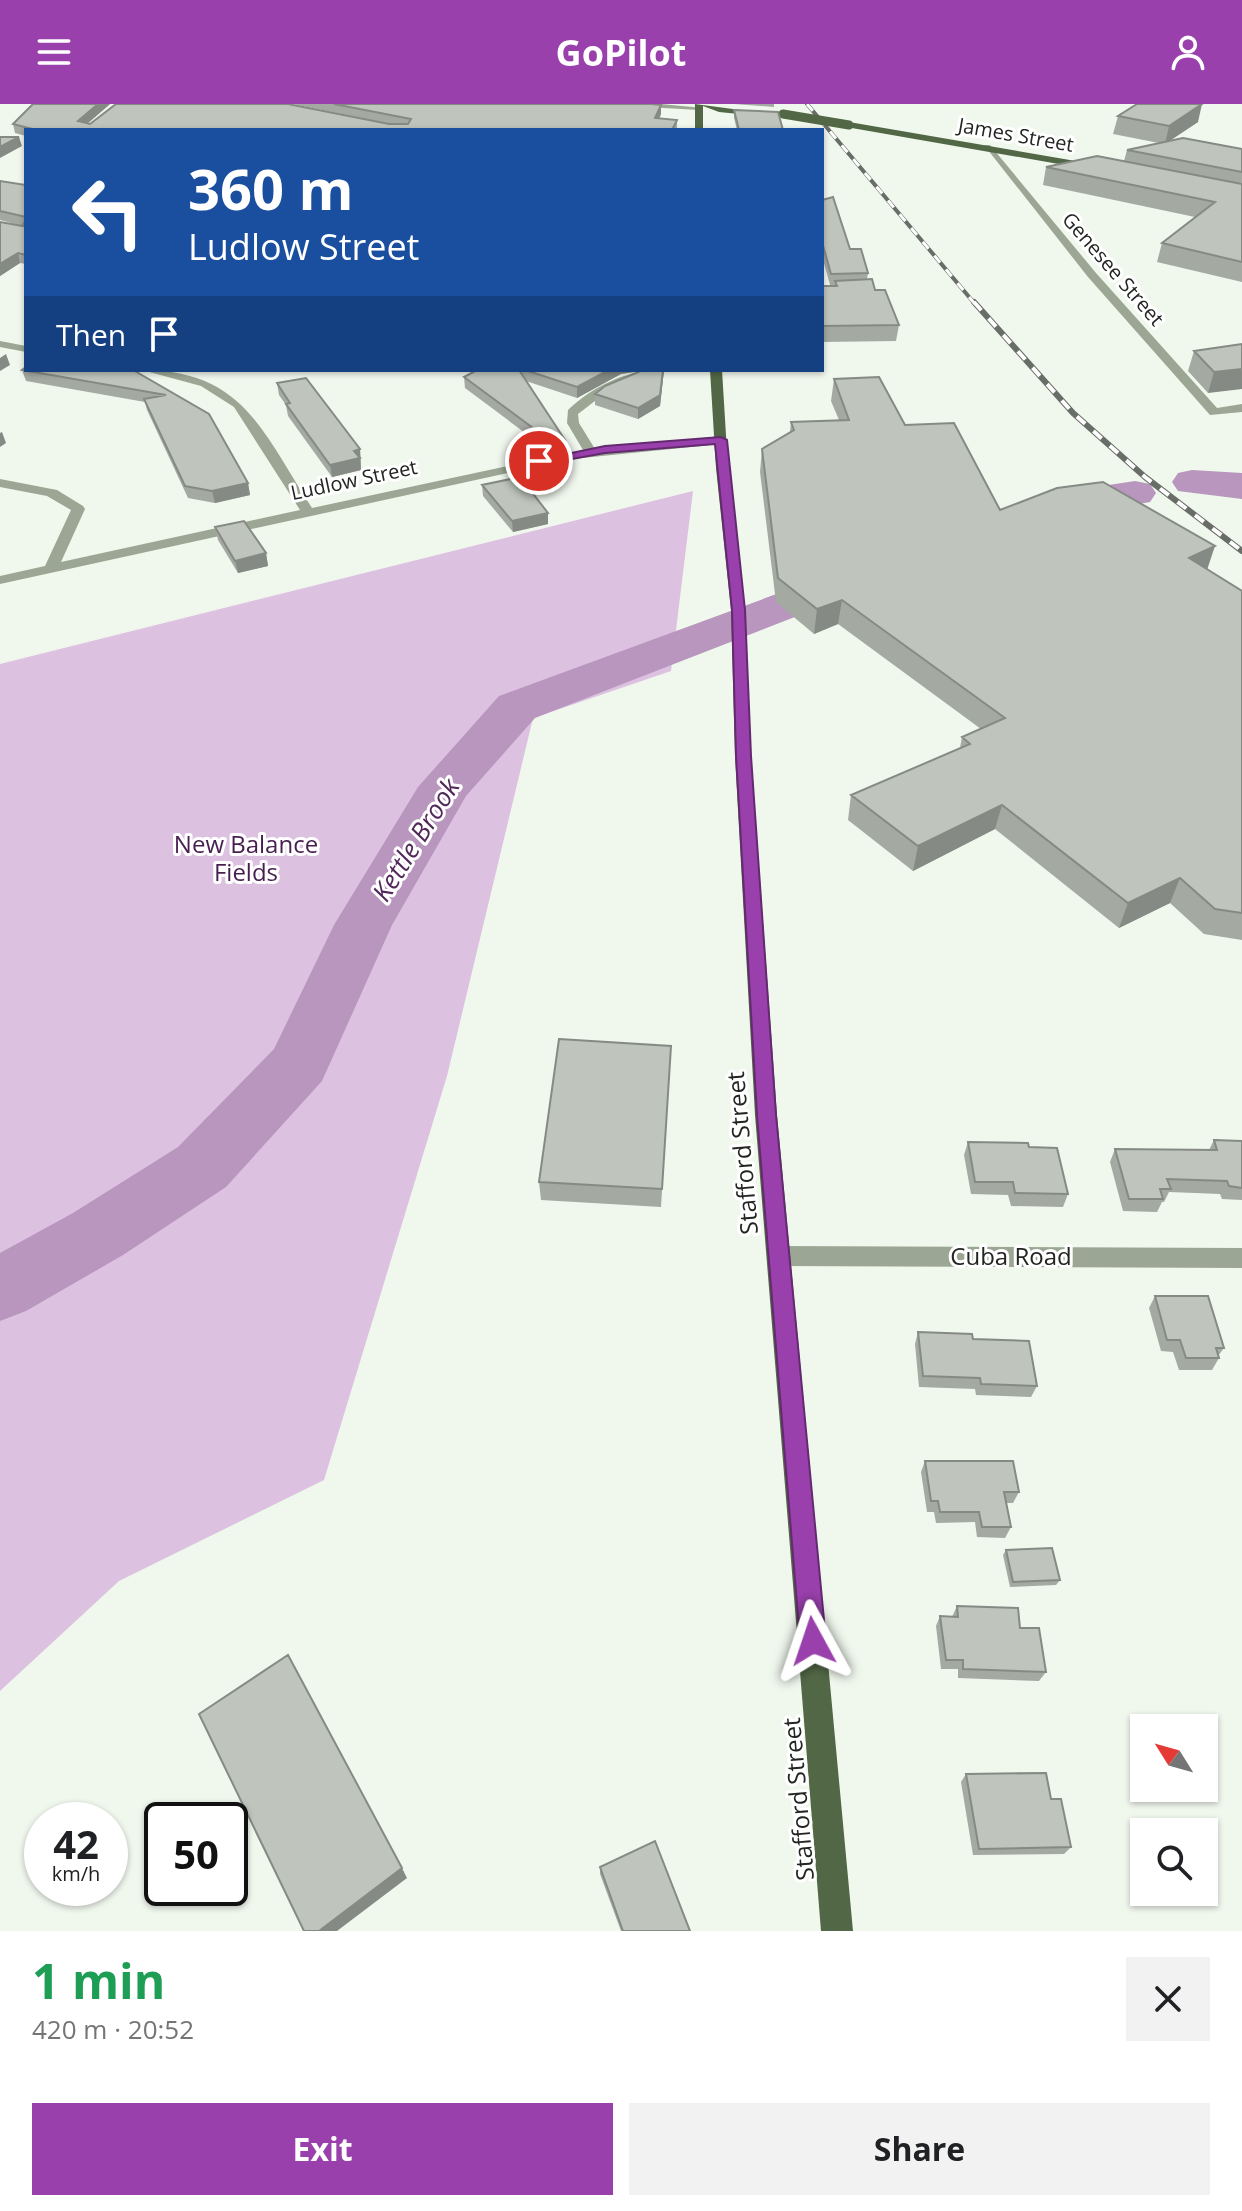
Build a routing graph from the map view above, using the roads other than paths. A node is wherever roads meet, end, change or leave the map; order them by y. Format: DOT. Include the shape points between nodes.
graph roads {
  1 [pos="597,104"];
  2 [pos="740,104"];
  3 [pos="700,105"];
  4 [pos="783,114"];
  5 [pos="699,128"];
  6 [pos="987,147"];
  7 [pos="1100,168"];
  8 [pos="0,344"];
  9 [pos="24,349"];
  10 [pos="157,372"];
  11 [pos="649,372"];
  12 [pos="716,372"];
  13 [pos="1242,408"];
  14 [pos="721,440"];
  15 [pos="591,452"];
  16 [pos="0,483"];
  17 [pos="307,511"];
  18 [pos="51,569"];
  19 [pos="0,580"];
  20 [pos="779,1256"];
  21 [pos="1242,1258"];
  22 [pos="837,1931"];
  1 -- 3 [label="street"];
  2 -- 4 [label="main road, James Street"];
  3 -- 4 [label="main road, James Street"];
  3 -- 5 [label="main road"];
  4 -- 6 [label="main road, James Street, bridge"];
  6 -- 7 [label="main road, James Street"];
  6 -- 13 [label="street, Genesee Street" via="1214,412"];
  8 -- 9 [label="street"];
  10 -- 17 [label="street" via="205,383 238,405"];
  11 -- 15 [label="street" via="605,389 572,413"];
  12 -- 14 [label="main road, Stafford Street"];
  14 -- 15 [label="street, Ludlow Street"];
  14 -- 20 [label="main road, Stafford Street" via="738,621"];
  15 -- 17 [label="street, Ludlow Street"];
  16 -- 18 [label="street" via="49,493 78,509"];
  17 -- 18 [label="street, Ludlow Street"];
  18 -- 19 [label="street, Ludlow Street"];
  20 -- 21 [label="street, Cuba Road"];
  20 -- 22 [label="main road, Stafford Street"];
}
